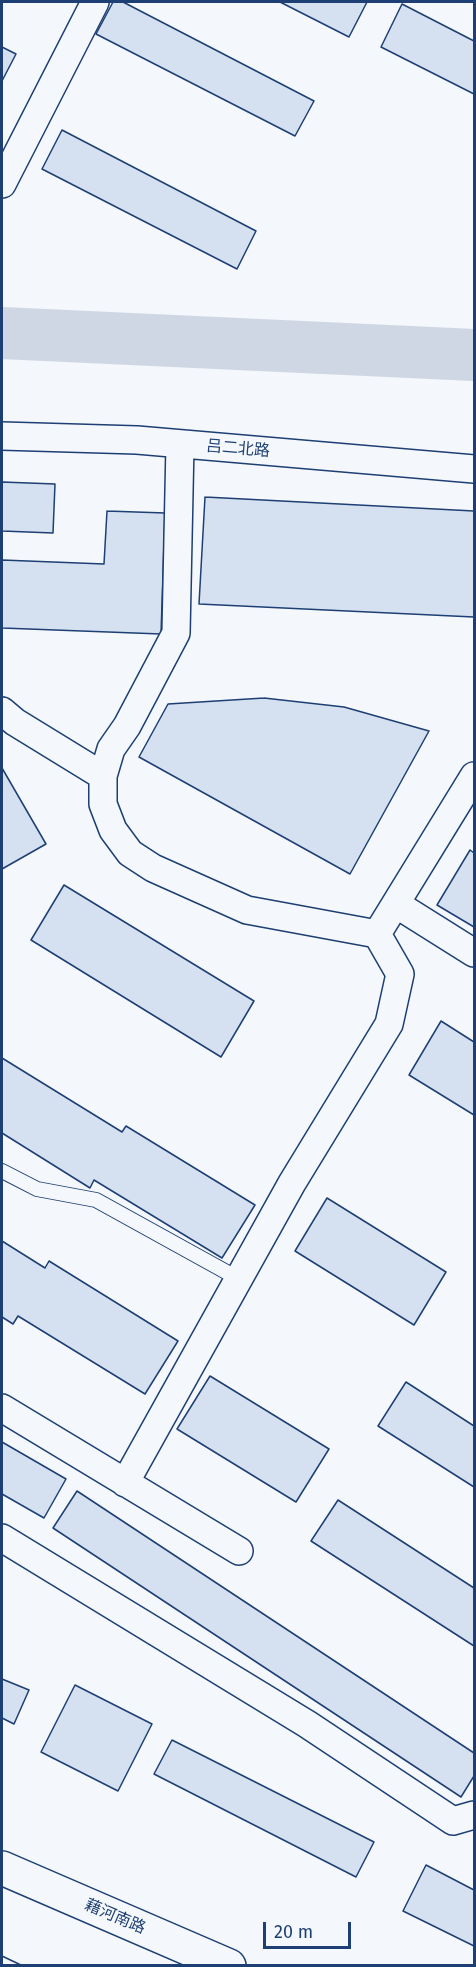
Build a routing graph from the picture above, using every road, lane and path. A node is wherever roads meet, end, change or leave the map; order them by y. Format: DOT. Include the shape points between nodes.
graph roads {
  1 [pos="95,2"];
  2 [pos="2,184"];
  3 [pos="2,436"];
  4 [pos="180,444"];
  5 [pos="474,469"];
  6 [pos="2,711"];
  7 [pos="103,776"];
  8 [pos="474,776"];
  9 [pos="396,904"];
  10 [pos="377,934"];
  11 [pos="474,953"];
  12 [pos="2,1171"];
  13 [pos="238,1279"];
  14 [pos="2,1408"];
  15 [pos="125,1484"];
  16 [pos="2,1538"];
  17 [pos="239,1551"];
  18 [pos="471,1819"];
  19 [pos="2,1868"];
  20 [pos="229,1965"];
  1 -- 2 [label="street"];
  3 -- 4 [label="street, 吕二北路"];
  4 -- 5 [label="street, 吕二北路"];
  4 -- 7 [label="street" via="176,633 111,749"];
  6 -- 7 [label="street"];
  7 -- 10 [label="street" via="103,804 113,830 130,853 153,868 247,910"];
  8 -- 9 [label="street"];
  9 -- 10 [label="street"];
  9 -- 11 [label="street"];
  10 -- 13 [label="street" via="399,974 389,1024"];
  12 -- 13 [label="lane" via="37,1189 96,1200"];
  13 -- 15 [label="street"];
  14 -- 15 [label="street"];
  15 -- 17 [label="street"];
  16 -- 18 [label="street" via="307,1724 453,1821"];
  19 -- 20 [label="main road, 藉河南路"];
}
